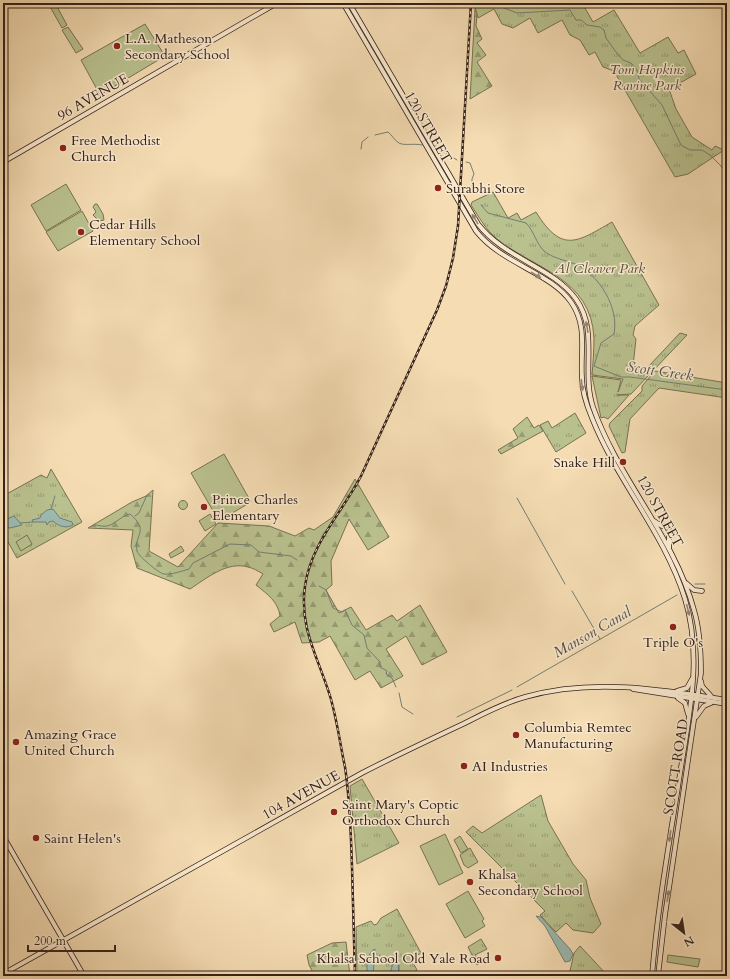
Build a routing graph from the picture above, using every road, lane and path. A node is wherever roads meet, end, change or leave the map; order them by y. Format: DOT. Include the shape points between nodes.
graph roads {
  1 [pos="277,3"];
  2 [pos="343,3"];
  3 [pos="349,3"];
  4 [pos="3,162"];
  5 [pos="654,522"];
  6 [pos="669,550"];
  7 [pos="675,565"];
  8 [pos="678,579"];
  9 [pos="685,581"];
  10 [pos="702,591"];
  11 [pos="690,598"];
  12 [pos="694,673"];
  13 [pos="701,673"];
  14 [pos="674,694"];
  15 [pos="692,697"];
  16 [pos="698,697"];
  17 [pos="715,700"];
  18 [pos="727,700"];
  19 [pos="727,704"];
  20 [pos="688,719"];
  21 [pos="694,721"];
  22 [pos="3,836"];
  23 [pos="64,940"];
  24 [pos="3,974"];
  25 [pos="84,976"];
  26 [pos="652,976"];
  27 [pos="658,976"];
  1 -- 4 [label="main road, 96 AVENUE"];
  2 -- 7 [label="main road, 120 STREET, one-way" via="471,224 484,241 502,256 558,289 576,310 582,331 583,393 594,425"];
  5 -- 3 [label="main road, 120 STREET, one-way" via="602,428 589,392 588,333 580,305 558,282 506,250 478,224"];
  5 -- 6 [label="main road, 120 STREET"];
  5 -- 6 [label="main road" via="673,527 669,537"];
  6 -- 7 [label="main road, 120 STREET"];
  7 -- 8 [label="main road, SCOTT ROAD"];
  7 -- 9 [label="main road, SCOTT ROAD"];
  8 -- 11 [label="main road" via="682,583 686,597"];
  8 -- 12 [label="main road, SCOTT ROAD, one-way" via="692,628"];
  9 -- 10 [label="main road" via="691,588"];
  9 -- 11 [label="main road, SCOTT ROAD"];
  11 -- 13 [label="main road, SCOTT ROAD" via="698,626"];
  12 -- 14 [label="main road" via="687,688"];
  12 -- 15 [label="main road, SCOTT ROAD"];
  13 -- 16 [label="main road, SCOTT ROAD"];
  13 -- 17 [label="main road" via="702,686"];
  14 -- 15 [label="main road, 104 AVENUE"];
  14 -- 20 [label="main road" via="685,703"];
  14 -- 23 [label="main road, 104 AVENUE" via="596,687 554,690 526,696 501,706 374,767"];
  15 -- 16 [label="main road, 104 AVENUE"];
  15 -- 20 [label="main road, SCOTT ROAD"];
  16 -- 17 [label="main road, 104 AVENUE"];
  16 -- 21 [label="main road, SCOTT ROAD"];
  17 -- 18 [label="main road"];
  17 -- 19 [label="main road"];
  17 -- 21 [label="main road" via="704,706"];
  20 -- 26 [label="main road, SCOTT ROAD, one-way"];
  27 -- 21 [label="main road, SCOTT ROAD, one-way"];
  22 -- 23 [label="main road"];
  23 -- 24 [label="main road, 104 AVENUE"];
  23 -- 25 [label="main road"];
}
